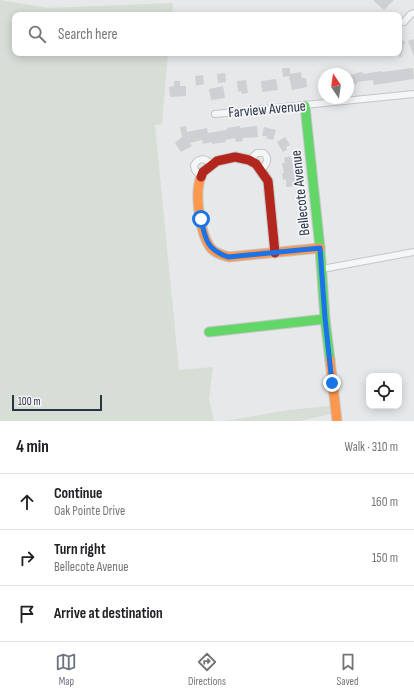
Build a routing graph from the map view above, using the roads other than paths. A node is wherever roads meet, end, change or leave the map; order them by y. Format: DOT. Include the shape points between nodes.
graph roads {
  1 [pos="414,13"];
  2 [pos="404,22"];
  3 [pos="414,94"];
  4 [pos="304,106"];
  5 [pos="215,114"];
  6 [pos="249,160"];
  7 [pos="211,164"];
  8 [pos="261,170"];
  9 [pos="202,177"];
  10 [pos="320,248"];
  11 [pos="414,252"];
  12 [pos="275,253"];
  13 [pos="322,269"];
  14 [pos="325,318"];
  15 [pos="209,332"];
  16 [pos="337,421"];
  1 -- 2 [label="street"];
  3 -- 4 [label="street, Farview Avenue"];
  4 -- 5 [label="street, Farview Avenue"];
  4 -- 10 [label="street, Bellecote Avenue"];
  6 -- 7 [label="street" via="235,157"];
  6 -- 8 [label="street"];
  6 -- 8 [label="street" via="257,152 264,153 268,160"];
  7 -- 9 [label="street" via="203,172"];
  7 -- 9 [label="street" via="201,159 196,161 195,170"];
  8 -- 12 [label="street" via="268,181"];
  9 -- 12 [label="street" via="197,192 204,236 211,248 228,257"];
  10 -- 12 [label="street"];
  10 -- 13 [label="street, Bellecote Avenue"];
  11 -- 13 [label="street"];
  13 -- 14 [label="street, Bellecote Avenue"];
  14 -- 15 [label="street"];
  14 -- 16 [label="street, Bellecote Avenue"];
}
